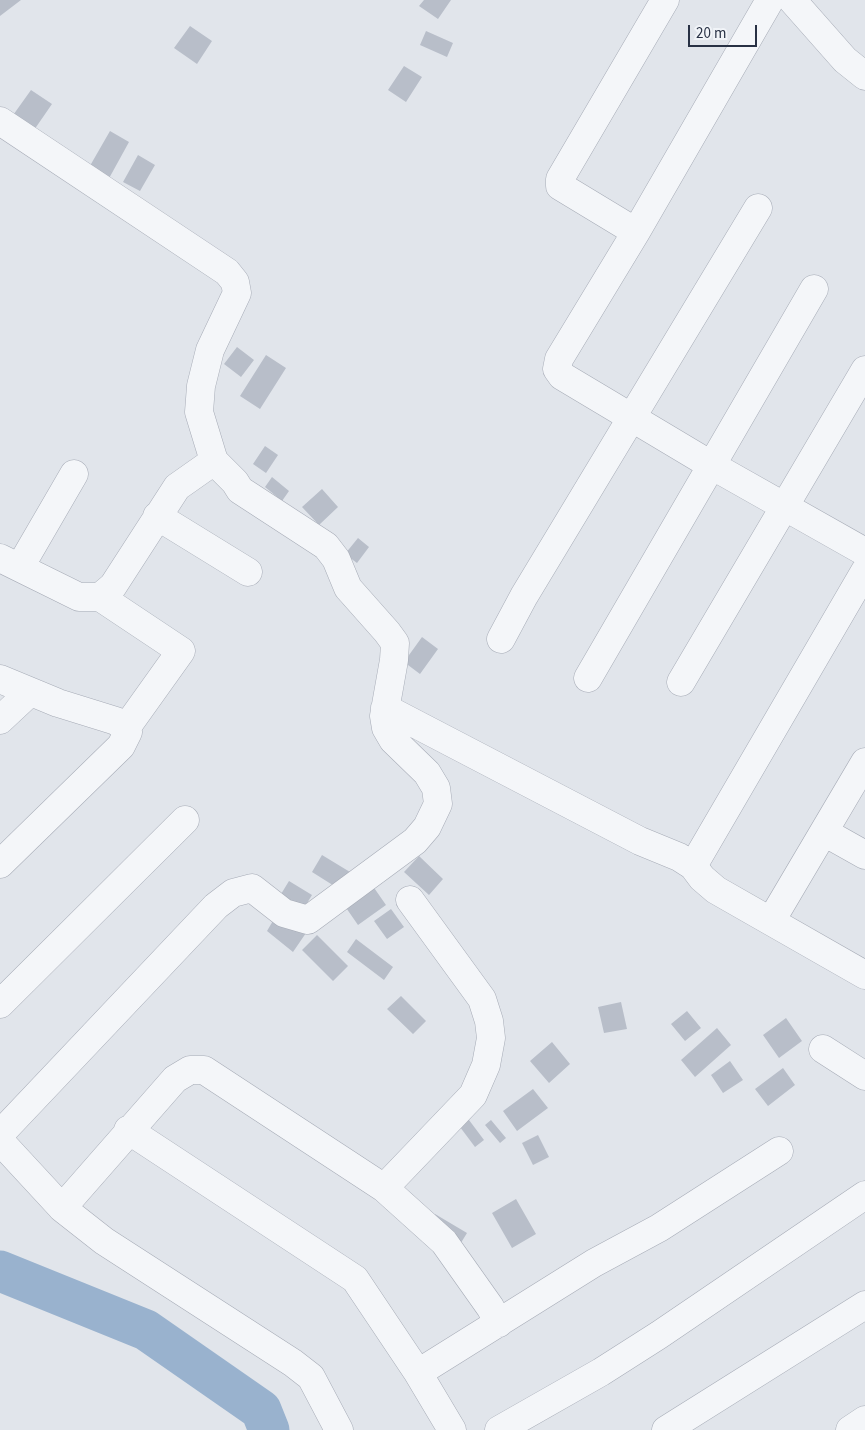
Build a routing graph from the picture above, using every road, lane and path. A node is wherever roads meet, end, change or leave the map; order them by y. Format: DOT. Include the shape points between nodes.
graph roads {
  1 [pos="665,0"];
  2 [pos="770,0"];
  3 [pos="792,0"];
  4 [pos="865,76"];
  5 [pos="0,121"];
  6 [pos="758,208"];
  7 [pos="636,232"];
  8 [pos="814,289"];
  9 [pos="865,370"];
  10 [pos="631,417"];
  11 [pos="214,461"];
  12 [pos="711,465"];
  13 [pos="74,474"];
  14 [pos="784,506"];
  15 [pos="157,516"];
  16 [pos="865,552"];
  17 [pos="8,566"];
  18 [pos="865,571"];
  19 [pos="248,572"];
  20 [pos="100,597"];
  21 [pos="501,639"];
  22 [pos="588,678"];
  23 [pos="0,680"];
  24 [pos="681,682"];
  25 [pos="30,692"];
  26 [pos="385,708"];
  27 [pos="0,720"];
  28 [pos="126,728"];
  29 [pos="865,762"];
  30 [pos="185,820"];
  31 [pos="824,832"];
  32 [pos="865,855"];
  33 [pos="0,864"];
  34 [pos="693,866"];
  35 [pos="410,900"];
  36 [pos="771,921"];
  37 [pos="865,975"];
  38 [pos="0,1004"];
  39 [pos="823,1048"];
  40 [pos="865,1076"];
  41 [pos="128,1130"];
  42 [pos="0,1134"];
  43 [pos="0,1141"];
  44 [pos="779,1151"];
  45 [pos="384,1188"];
  46 [pos="865,1195"];
  47 [pos="62,1208"];
  48 [pos="865,1305"];
  49 [pos="499,1323"];
  50 [pos="418,1373"];
  51 [pos="865,1420"];
  52 [pos="339,1430"];
  53 [pos="452,1430"];
  54 [pos="499,1430"];
  55 [pos="666,1430"];
  56 [pos="850,1430"];
  1 -- 7 [label="street" via="560,179 560,186"];
  2 -- 7 [label="street"];
  3 -- 4 [label="street" via="845,60"];
  5 -- 11 [label="street" via="227,272 235,282 237,293 210,350 201,386 199,412"];
  6 -- 10 [label="street"];
  7 -- 10 [label="street" via="559,359 557,370"];
  8 -- 12 [label="street"];
  9 -- 14 [label="street"];
  10 -- 12 [label="street"];
  10 -- 21 [label="street"];
  11 -- 15 [label="street" via="177,487"];
  11 -- 26 [label="street" via="240,490 326,546 336,559 348,588 387,632 394,643 394,660"];
  12 -- 14 [label="street"];
  12 -- 22 [label="street"];
  13 -- 17 [label="street"];
  14 -- 16 [label="street"];
  14 -- 24 [label="street"];
  15 -- 19 [label="street"];
  15 -- 20 [label="street" via="113,586"];
  17 -- 20 [label="street" via="79,597"];
  18 -- 34 [label="street"];
  20 -- 28 [label="street" via="181,651"];
  23 -- 25 [label="street"];
  25 -- 27 [label="street"];
  25 -- 28 [label="street" via="116,721"];
  26 -- 34 [label="street" via="640,841 679,856"];
  26 -- 42 [label="street" via="386,728 393,740 427,773 436,788 438,804 427,827 415,841 308,920 284,913 252,888 233,893 216,906"];
  28 -- 33 [label="street" via="127,737 121,746"];
  29 -- 31 [label="street"];
  30 -- 38 [label="street"];
  31 -- 32 [label="street"];
  31 -- 36 [label="street"];
  34 -- 36 [label="street" via="716,890"];
  35 -- 45 [label="street" via="482,999 490,1021 491,1038 486,1065 473,1095"];
  36 -- 37 [label="street"];
  39 -- 40 [label="street"];
  41 -- 45 [label="street" via="175,1079 190,1070 204,1070"];
  41 -- 47 [label="street"];
  41 -- 50 [label="street" via="355,1279"];
  43 -- 47 [label="street"];
  44 -- 49 [label="street" via="659,1228"];
  45 -- 49 [label="street" via="444,1242"];
  46 -- 54 [label="street" via="659,1335"];
  47 -- 52 [label="street" via="104,1241 305,1372 311,1377"];
  48 -- 55 [label="street"];
  49 -- 50 [label="street"];
  50 -- 53 [label="street"];
  51 -- 56 [label="street"];
}
